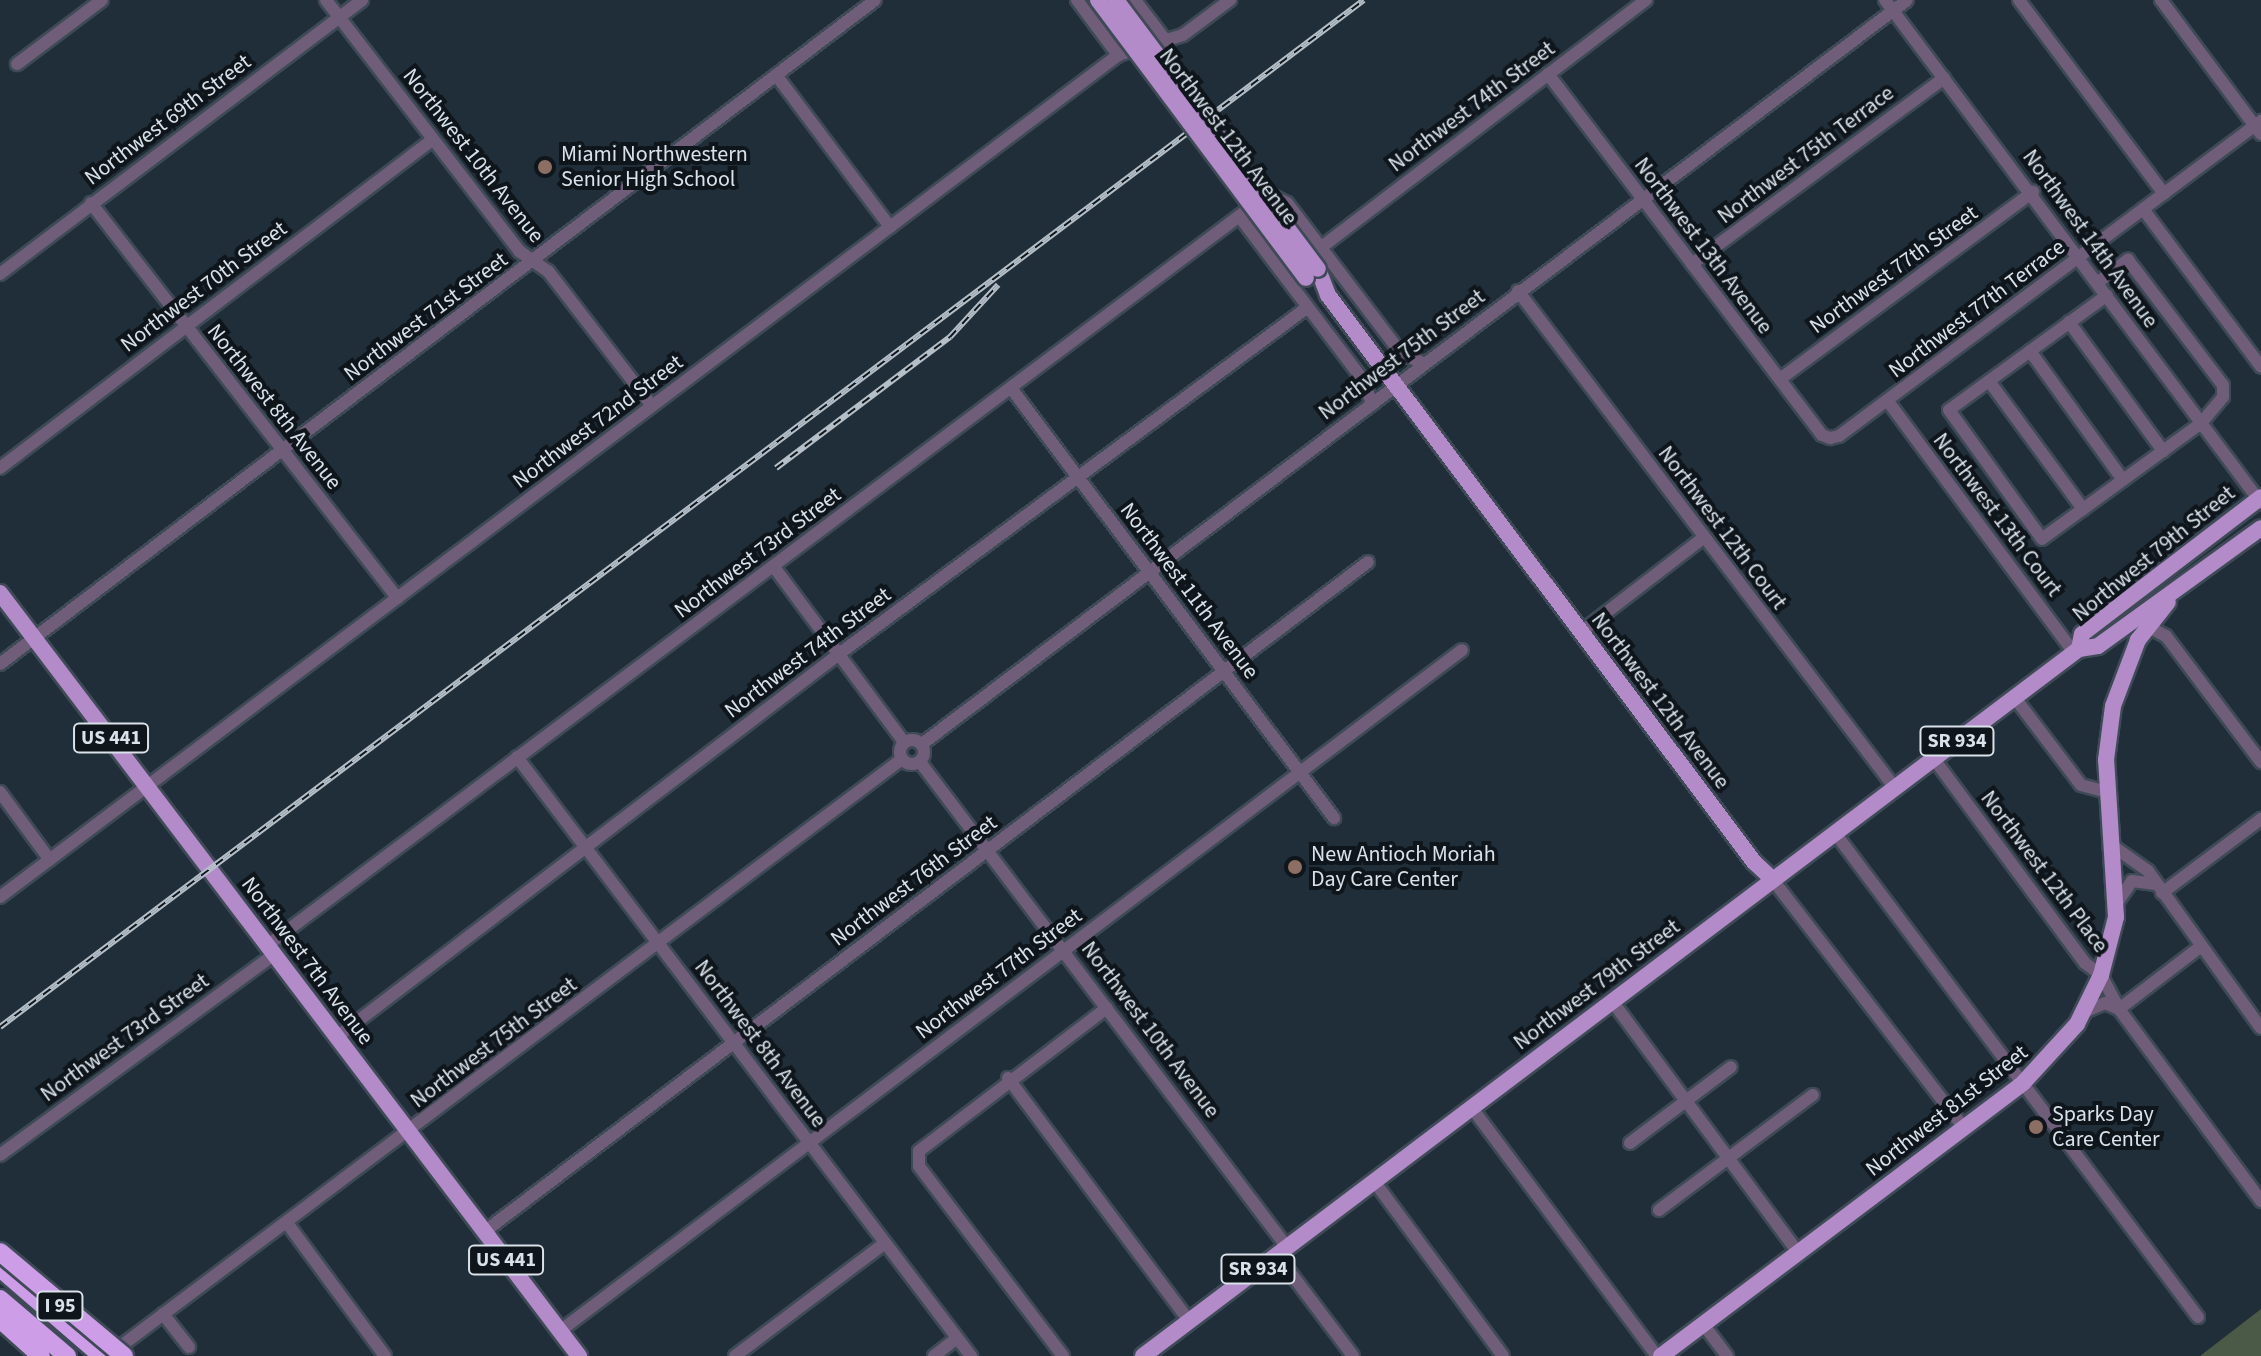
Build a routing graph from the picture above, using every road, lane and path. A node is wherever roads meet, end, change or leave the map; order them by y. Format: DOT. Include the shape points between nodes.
graph roads {
  1 [pos="102,0"];
  2 [pos="326,0"];
  3 [pos="362,0"];
  4 [pos="875,0"];
  5 [pos="1077,0"];
  6 [pos="1098,0"];
  7 [pos="1116,0"];
  8 [pos="1135,0"];
  9 [pos="1230,0"];
  10 [pos="1646,0"];
  11 [pos="1907,0"];
  12 [pos="2019,0"];
  13 [pos="2161,0"];
  14 [pos="1889,5"];
  15 [pos="339,17"];
  16 [pos="1166,41"];
  17 [pos="1118,55"];
  18 [pos="17,64"];
  19 [pos="1548,74"];
  20 [pos="776,75"];
  21 [pos="1944,78"];
  22 [pos="2259,127"];
  23 [pos="432,140"];
  24 [pos="2033,192"];
  25 [pos="2164,194"];
  26 [pos="1275,197"];
  27 [pos="1643,200"];
  28 [pos="91,203"];
  29 [pos="2143,209"];
  30 [pos="1239,216"];
  31 [pos="890,227"];
  32 [pos="1323,246"];
  33 [pos="2078,258"];
  34 [pos="533,262"];
  35 [pos="1692,264"];
  36 [pos="0,274"];
  37 [pos="1312,274"];
  38 [pos="2097,283"];
  39 [pos="1518,291"];
  40 [pos="2107,295"];
  41 [pos="1308,307"];
  42 [pos="2069,322"];
  43 [pos="185,325"];
  44 [pos="2030,351"];
  45 [pos="1425,364"];
  46 [pos="2261,367"];
  47 [pos="1780,379"];
  48 [pos="1989,381"];
  49 [pos="1396,385"];
  50 [pos="1011,388"];
  51 [pos="1887,400"];
  52 [pos="1372,404"];
  53 [pos="652,406"];
  54 [pos="2200,424"];
  55 [pos="1830,438"];
  56 [pos="281,450"];
  57 [pos="2163,451"];
  58 [pos="0,468"];
  59 [pos="1078,478"];
  60 [pos="2123,480"];
  61 [pos="2260,500"];
  62 [pos="2083,509"];
  63 [pos="2261,528"];
  64 [pos="1703,538"];
  65 [pos="1368,562"];
  66 [pos="774,567"];
  67 [pos="1150,573"];
  68 [pos="2176,591"];
  69 [pos="0,593"];
  70 [pos="397,598"];
  71 [pos="2147,626"];
  72 [pos="1581,632"];
  73 [pos="35,639"];
  74 [pos="1462,650"];
  75 [pos="2076,651"];
  76 [pos="839,654"];
  77 [pos="0,664"];
  78 [pos="1225,672"];
  79 [pos="2015,698"];
  80 [pos="904,742"];
  81 [pos="922,744"];
  82 [pos="517,757"];
  83 [pos="902,759"];
  84 [pos="1934,759"];
  85 [pos="920,762"];
  86 [pos="2261,762"];
  87 [pos="1300,771"];
  88 [pos="147,786"];
  89 [pos="1895,788"];
  90 [pos="0,792"];
  91 [pos="2108,792"];
  92 [pos="1334,818"];
  93 [pos="2261,819"];
  94 [pos="1835,833"];
  95 [pos="2114,847"];
  96 [pos="586,848"];
  97 [pos="987,851"];
  98 [pos="50,860"];
  99 [pos="1773,880"];
  100 [pos="2159,889"];
  101 [pos="0,897"];
  102 [pos="2116,904"];
  103 [pos="659,944"];
  104 [pos="2200,947"];
  105 [pos="271,950"];
  106 [pos="1064,950"];
  107 [pos="2101,975"];
  108 [pos="1612,1001"];
  109 [pos="1107,1008"];
  110 [pos="2119,1009"];
  111 [pos="2084,1012"];
  112 [pos="2261,1028"];
  113 [pos="337,1037"];
  114 [pos="734,1043"];
  115 [pos="1731,1067"];
  116 [pos="1008,1078"];
  117 [pos="2023,1083"];
  118 [pos="1813,1095"];
  119 [pos="1687,1100"];
  120 [pos="1472,1108"];
  121 [pos="1964,1128"];
  122 [pos="409,1132"];
  123 [pos="809,1143"];
  124 [pos="1630,1143"];
  125 [pos="0,1155"];
  126 [pos="1730,1157"];
  127 [pos="1374,1181"];
  128 [pos="2261,1201"];
  129 [pos="1659,1210"];
  130 [pos="287,1223"];
  131 [pos="484,1232"];
  132 [pos="885,1243"];
  133 [pos="1282,1251"];
  134 [pos="0,1252"];
  135 [pos="1798,1252"];
  136 [pos="0,1268"];
  137 [pos="0,1299"];
  138 [pos="163,1314"];
  139 [pos="2198,1317"];
  140 [pos="0,1319"];
  141 [pos="1189,1321"];
  142 [pos="1703,1324"];
  143 [pos="560,1331"];
  144 [pos="957,1338"];
  145 [pos="189,1347"];
  146 [pos="1153,1353"];
  147 [pos="41,1356"];
  148 [pos="67,1356"];
  149 [pos="104,1356"];
  150 [pos="124,1356"];
  151 [pos="385,1356"];
  152 [pos="579,1356"];
  153 [pos="735,1356"];
  154 [pos="934,1356"];
  155 [pos="971,1356"];
  156 [pos="1063,1356"];
  157 [pos="1353,1356"];
  158 [pos="1503,1356"];
  159 [pos="1659,1356"];
  160 [pos="1727,1356"];
  1 -- 18 [label="street"];
  2 -- 15 [label="street, Northwest 10th Avenue"];
  3 -- 15 [label="street, Northwest 69th Street"];
  4 -- 20 [label="street, Northwest 71st Street"];
  5 -- 17 [label="street"];
  6 -- 37 [label="main road, Northwest 12th Avenue, bridge"];
  7 -- 37 [label="main road, Northwest 12th Avenue, bridge"];
  8 -- 16 [label="street, Northwest 12th Avenue"];
  9 -- 16 [label="street, Northwest 72nd Street"];
  10 -- 19 [label="street, Northwest 74th Street"];
  11 -- 14 [label="street, Northwest 75th Street"];
  12 -- 25 [label="street"];
  13 -- 22 [label="street"];
  14 -- 21 [label="street, Northwest 14th Avenue"];
  14 -- 27 [label="street, Northwest 75th Street"];
  15 -- 23 [label="street, Northwest 10th Avenue"];
  15 -- 28 [label="street, Northwest 69th Street"];
  16 -- 17 [label="street, Northwest 72nd Street"];
  17 -- 31 [label="street, Northwest 72nd Street"];
  19 -- 27 [label="street, Northwest 13th Avenue"];
  19 -- 32 [label="street, Northwest 74th Street"];
  20 -- 31 [label="street"];
  20 -- 34 [label="street, Northwest 71st Street"];
  21 -- 24 [label="street, Northwest 14th Avenue"];
  21 -- 35 [label="street, Northwest 75th Terrace"];
  22 -- 25 [label="street, Northwest 77th Terrace"];
  23 -- 34 [label="street, Northwest 10th Avenue"];
  23 -- 43 [label="street, Northwest 70th Street"];
  24 -- 33 [label="street, Northwest 14th Avenue"];
  24 -- 47 [label="street, Northwest 77th Street"];
  25 -- 29 [label="street, Northwest 77th Terrace"];
  26 -- 30 [label="street, Northwest 73rd Street"];
  26 -- 32 [label="street, Northwest 12th Avenue" via="1287,203"];
  27 -- 35 [label="street, Northwest 13th Avenue"];
  27 -- 39 [label="street, Northwest 75th Street"];
  28 -- 36 [label="street, Northwest 69th Street"];
  28 -- 43 [label="street, Northwest 8th Avenue"];
  29 -- 33 [label="street, Northwest 77th Terrace"];
  29 -- 46 [label="street"];
  30 -- 41 [label="street, Northwest 12th Avenue"];
  30 -- 50 [label="street, Northwest 73rd Street"];
  31 -- 53 [label="street, Northwest 72nd Street"];
  32 -- 45 [label="street, Northwest 12th Avenue" via="1401,353"];
  33 -- 38 [label="street, Northwest 14th Avenue"];
  33 -- 51 [label="street, Northwest 77th Terrace"];
  34 -- 53 [label="street, Northwest 10th Avenue" via="548,271"];
  34 -- 56 [label="street, Northwest 71st Street"];
  35 -- 47 [label="street, Northwest 13th Avenue"];
  37 -- 49 [label="main road, Northwest 12th Avenue"];
  38 -- 40 [label="street, Northwest 14th Avenue"];
  38 -- 54 [label="street" via="2128,260 2223,385 2223,397"];
  39 -- 45 [label="street, Northwest 75th Street"];
  39 -- 64 [label="street, Northwest 12th Court"];
  40 -- 42 [label="street"];
  40 -- 54 [label="street, Northwest 14th Avenue"];
  41 -- 52 [label="street, Northwest 12th Avenue" via="1363,380"];
  41 -- 59 [label="street, Northwest 74th Street"];
  42 -- 44 [label="street"];
  42 -- 57 [label="street"];
  43 -- 56 [label="street, Northwest 8th Avenue"];
  43 -- 58 [label="street, Northwest 70th Street"];
  44 -- 48 [label="street"];
  44 -- 60 [label="street"];
  45 -- 49 [label="street, Northwest 75th Street"];
  47 -- 55 [label="street, Northwest 13th Avenue" via="1822,435"];
  48 -- 62 [label="street"];
  48 -- 62 [label="street" via="1949,410 2014,501 2042,539"];
  49 -- 52 [label="street, Northwest 75th Street"];
  49 -- 72 [label="main road, Northwest 12th Avenue"];
  50 -- 59 [label="street, Northwest 11th Avenue"];
  50 -- 66 [label="street, Northwest 73rd Street"];
  51 -- 55 [label="street, Northwest 77th Terrace"];
  51 -- 75 [label="street, Northwest 13th Court"];
  52 -- 67 [label="street, Northwest 75th Street"];
  53 -- 70 [label="street, Northwest 72nd Street"];
  54 -- 57 [label="street"];
  54 -- 61 [label="street, Northwest 14th Avenue"];
  56 -- 70 [label="street, Northwest 8th Avenue"];
  56 -- 73 [label="street, Northwest 71st Street"];
  57 -- 60 [label="street"];
  59 -- 67 [label="street, Northwest 11th Avenue"];
  59 -- 76 [label="street, Northwest 74th Street"];
  60 -- 62 [label="street"];
  61 -- 75 [label="main road, Northwest 79th Street / SR 934" via="2082,634"];
  63 -- 68 [label="main road, Northwest 79th Street"];
  64 -- 72 [label="street"];
  64 -- 89 [label="street, Northwest 12th Court"];
  65 -- 78 [label="street, Northwest 76th Street"];
  66 -- 76 [label="street"];
  66 -- 82 [label="street, Northwest 73rd Street"];
  67 -- 78 [label="street, Northwest 11th Avenue"];
  67 -- 81 [label="street, Northwest 75th Street"];
  68 -- 71 [label="main road, Northwest 81st Street"];
  68 -- 75 [label="main road, Northwest 79th Street" via="2098,646"];
  69 -- 73 [label="main road, Northwest 7th Avenue / US 441"];
  70 -- 88 [label="street, Northwest 72nd Street"];
  71 -- 86 [label="street" via="2166,636"];
  71 -- 91 [label="main road, Northwest 81st Street" via="2113,706"];
  72 -- 99 [label="main road, Northwest 12th Avenue"];
  73 -- 77 [label="street, Northwest 71st Street"];
  73 -- 88 [label="main road, Northwest 7th Avenue / US 441"];
  74 -- 87 [label="street, Northwest 77th Street"];
  75 -- 79 [label="main road, Northwest 79th Street / SR 934"];
  76 -- 80 [label="street"];
  76 -- 96 [label="street, Northwest 74th Street"];
  78 -- 87 [label="street, Northwest 11th Avenue"];
  78 -- 97 [label="street, Northwest 76th Street"];
  79 -- 84 [label="main road, Northwest 79th Street / SR 934"];
  79 -- 91 [label="street" via="2081,785"];
  80 -- 81 [label="street"];
  80 -- 83 [label="street"];
  81 -- 85 [label="street"];
  82 -- 96 [label="street, Northwest 8th Avenue"];
  82 -- 105 [label="street, Northwest 73rd Street"];
  83 -- 85 [label="street"];
  83 -- 103 [label="street, Northwest 75th Street"];
  84 -- 89 [label="main road, Northwest 79th Street / SR 934"];
  84 -- 107 [label="street, Northwest 12th Place" via="2085,963"];
  85 -- 97 [label="street, Northwest 10th Avenue"];
  87 -- 92 [label="street, Northwest 11th Avenue"];
  87 -- 106 [label="street, Northwest 77th Street"];
  88 -- 98 [label="street, Northwest 72nd Street"];
  88 -- 105 [label="main road, Northwest 7th Avenue / US 441"];
  89 -- 94 [label="main road, Northwest 79th Street / SR 934"];
  90 -- 98 [label="street"];
  91 -- 95 [label="main road, Northwest 81st Street"];
  93 -- 100 [label="street"];
  94 -- 99 [label="main road, Northwest 79th Street / SR 934"];
  94 -- 117 [label="street"];
  95 -- 100 [label="street" via="2148,871"];
  95 -- 102 [label="main road, Northwest 81st Street"];
  96 -- 103 [label="street, Northwest 8th Avenue"];
  96 -- 113 [label="street, Northwest 74th Street"];
  97 -- 106 [label="street, Northwest 10th Avenue"];
  97 -- 114 [label="street, Northwest 76th Street"];
  98 -- 101 [label="street, Northwest 72nd Street"];
  99 -- 108 [label="main road, Northwest 79th Street / SR 934"];
  99 -- 121 [label="street, Northwest 12th Avenue"];
  100 -- 102 [label="street" via="2132,881"];
  100 -- 104 [label="street"];
  102 -- 107 [label="main road, Northwest 81st Street"];
  103 -- 114 [label="street, Northwest 8th Avenue"];
  103 -- 122 [label="street, Northwest 75th Street"];
  104 -- 110 [label="street"];
  104 -- 112 [label="street"];
  105 -- 113 [label="main road, Northwest 7th Avenue / US 441"];
  105 -- 125 [label="street, Northwest 73rd Street"];
  106 -- 109 [label="street, Northwest 10th Avenue"];
  106 -- 123 [label="street, Northwest 77th Street"];
  107 -- 110 [label="street, Northwest 12th Place"];
  107 -- 111 [label="main road, Northwest 81st Street"];
  108 -- 119 [label="street"];
  108 -- 120 [label="main road, Northwest 79th Street / SR 934"];
  109 -- 116 [label="street"];
  109 -- 133 [label="street, Northwest 10th Avenue"];
  110 -- 111 [label="street" via="2105,1003"];
  110 -- 128 [label="street, Northwest 12th Place"];
  111 -- 117 [label="main road, Northwest 81st Street" via="2051,1057"];
  113 -- 122 [label="main road, Northwest 7th Avenue / US 441"];
  114 -- 123 [label="street, Northwest 8th Avenue"];
  114 -- 131 [label="street, Northwest 76th Street"];
  115 -- 119 [label="street"];
  116 -- 141 [label="street"];
  116 -- 156 [label="street" via="919,1151 919,1166"];
  117 -- 121 [label="main road, Northwest 81st Street"];
  117 -- 139 [label="street"];
  118 -- 126 [label="street"];
  119 -- 124 [label="street"];
  119 -- 126 [label="street"];
  120 -- 127 [label="main road, Northwest 79th Street / SR 934"];
  120 -- 159 [label="street"];
  121 -- 135 [label="main road, Northwest 81st Street"];
  122 -- 130 [label="street, Northwest 75th Street"];
  122 -- 131 [label="main road, Northwest 7th Avenue / US 441"];
  123 -- 132 [label="street, Northwest 8th Avenue"];
  123 -- 143 [label="street, Northwest 77th Street"];
  126 -- 129 [label="street"];
  126 -- 135 [label="street"];
  127 -- 133 [label="main road, Northwest 79th Street / SR 934"];
  127 -- 158 [label="street"];
  130 -- 138 [label="street, Northwest 75th Street"];
  130 -- 151 [label="street"];
  131 -- 143 [label="main road, Northwest 7th Avenue / US 441"];
  132 -- 144 [label="street, Northwest 8th Avenue"];
  132 -- 153 [label="street"];
  133 -- 141 [label="main road, Northwest 79th Street / SR 934"];
  133 -- 157 [label="street, Northwest 10th Avenue"];
  134 -- 150 [label="highway, I 95, bridge"];
  135 -- 142 [label="main road, Northwest 81st Street"];
  136 -- 149 [label="highway"];
  137 -- 148 [label="highway"];
  138 -- 145 [label="street"];
  138 -- 149 [label="street, Northwest 75th Street"];
  140 -- 147 [label="highway, I 95"];
  141 -- 146 [label="main road, Northwest 79th Street / SR 934"];
  142 -- 159 [label="main road, Northwest 81st Street"];
  142 -- 160 [label="street"];
  143 -- 152 [label="main road, Northwest 7th Avenue / US 441"];
  144 -- 154 [label="street"];
  144 -- 155 [label="street, Northwest 8th Avenue"];
}
